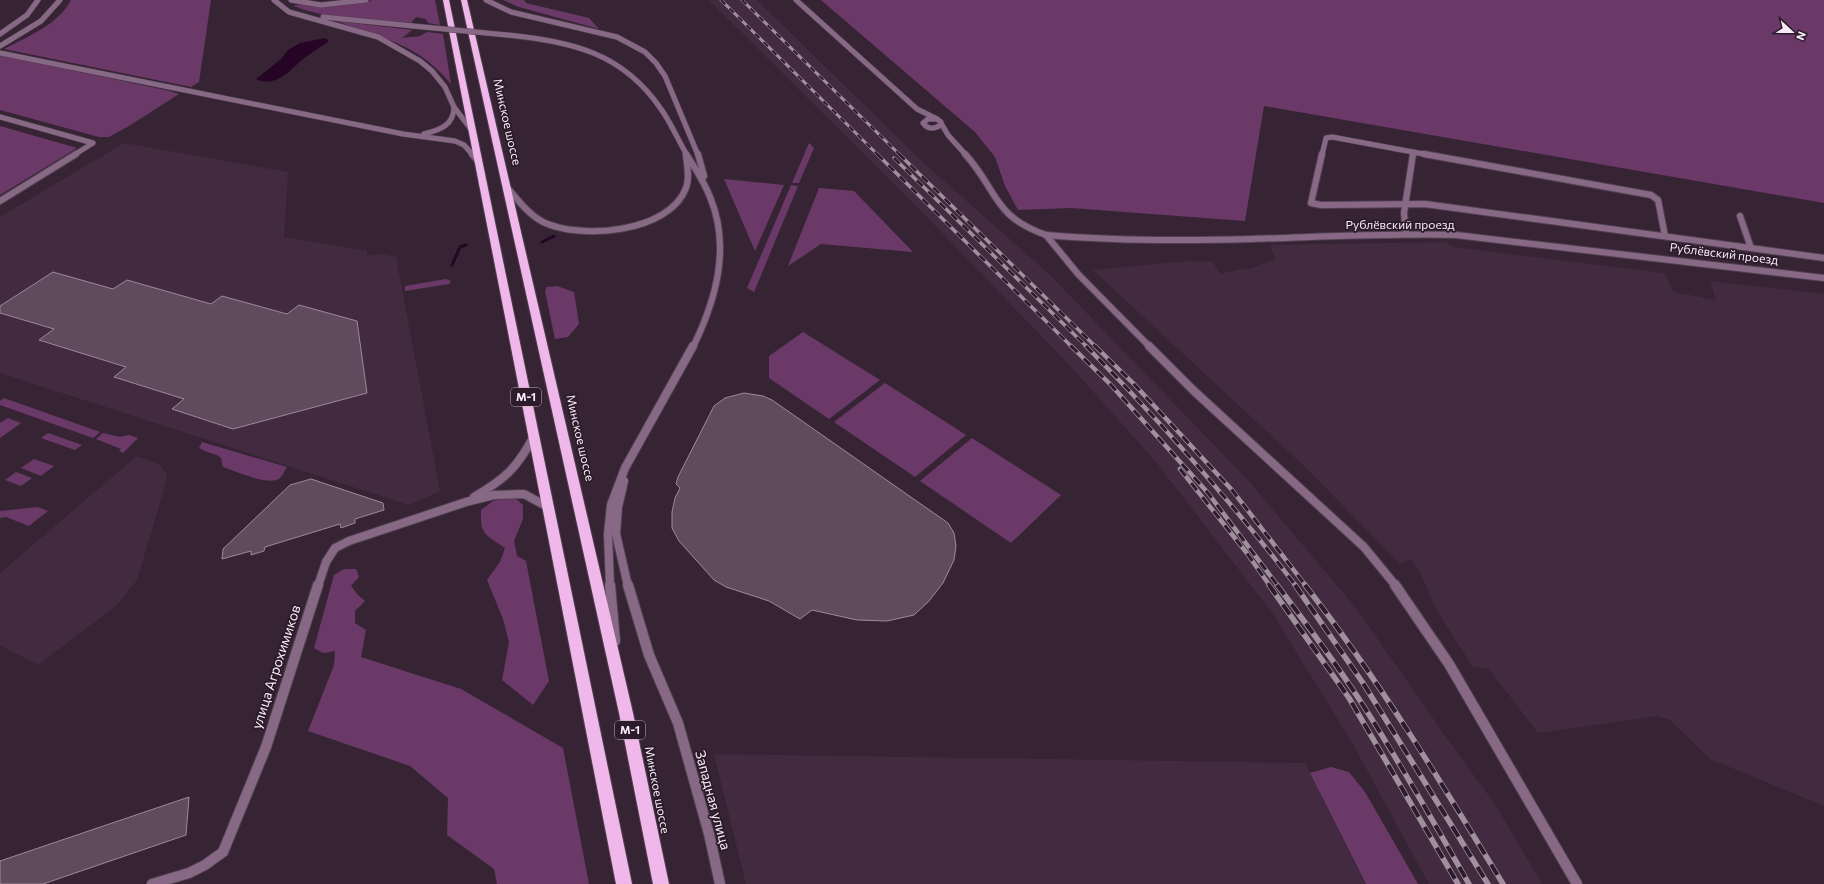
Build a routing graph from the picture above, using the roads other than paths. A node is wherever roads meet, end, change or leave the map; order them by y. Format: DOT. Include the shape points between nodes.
graph roads {
  1 [pos="38,0"];
  2 [pos="60,0"];
  3 [pos="274,0"];
  4 [pos="291,0"];
  5 [pos="366,0"];
  6 [pos="446,0"];
  7 [pos="464,0"];
  8 [pos="486,0"];
  9 [pos="796,0"];
  10 [pos="281,6"];
  11 [pos="0,34"];
  12 [pos="0,46"];
  13 [pos="0,53"];
  14 [pos="454,107"];
  15 [pos="917,109"];
  16 [pos="0,117"];
  17 [pos="939,121"];
  18 [pos="925,125"];
  19 [pos="473,132"];
  20 [pos="415,135"];
  21 [pos="951,140"];
  22 [pos="685,152"];
  23 [pos="1413,152"];
  24 [pos="478,162"];
  25 [pos="706,184"];
  26 [pos="506,186"];
  27 [pos="0,200"];
  28 [pos="1405,204"];
  29 [pos="1740,216"];
  30 [pos="1406,234"];
  31 [pos="1046,235"];
  32 [pos="1665,236"];
  33 [pos="1751,248"];
  34 [pos="1824,258"];
  35 [pos="1824,278"];
  36 [pos="534,436"];
  37 [pos="628,465"];
  38 [pos="466,502"];
  39 [pos="548,507"];
  40 [pos="618,676"];
  41 [pos="152,884"];
  42 [pos="624,884"];
  43 [pos="661,884"];
  44 [pos="720,884"];
  45 [pos="1577,884"];
  1 -- 11 [label="street" via="20,20"];
  2 -- 12 [label="street" via="52,12 36,25"];
  3 -- 10 [label="street"];
  4 -- 5 [label="street" via="321,4"];
  6 -- 19 [label="highway, М-1"];
  7 -- 26 [label="highway, Минское шоссе / М-1"];
  8 -- 25 [label="street" via="511,12 618,37 648,54 665,76 696,148"];
  9 -- 15 [label="street"];
  10 -- 14 [label="street" via="296,15 378,38 410,54 432,71 445,87"];
  10 -- 22 [label="street, bridge" via="334,19 542,38 584,48 607,58 642,83 658,103"];
  13 -- 20 [label="street"];
  14 -- 19 [label="street"];
  14 -- 20 [label="street" via="452,121 444,128"];
  15 -- 17 [label="street"];
  15 -- 18 [label="street"];
  16 -- 27 [label="street" via="93,143"];
  17 -- 18 [label="street" via="928,119"];
  17 -- 18 [label="street" via="937,128"];
  17 -- 21 [label="street"];
  18 -- 21 [label="street"];
  19 -- 24 [label="highway, М-1"];
  20 -- 24 [label="street" via="464,145"];
  21 -- 31 [label="street" via="973,163 1008,214 1029,229"];
  22 -- 25 [label="street"];
  22 -- 26 [label="street" via="689,180 678,201 656,217 624,228 590,232 556,228 543,223 527,210"];
  23 -- 28 [label="street"];
  23 -- 28 [label="street" via="1326,138 1311,203"];
  23 -- 32 [label="street" via="1650,195 1658,200"];
  24 -- 36 [label="highway, М-1"];
  25 -- 37 [label="street" via="715,209 722,256 717,286 707,318 690,354 640,439"];
  26 -- 40 [label="highway, Минское шоссе / М-1"];
  28 -- 30 [label="street"];
  28 -- 32 [label="street" via="1425,204"];
  29 -- 33 [label="street"];
  30 -- 31 [label="street, Рублёвский проезд" via="1241,240 1132,240"];
  30 -- 35 [label="street, Рублёвский проезд" via="1469,236"];
  31 -- 45 [label="street" via="1078,274 1194,391 1364,548 1395,585 1449,664"];
  32 -- 33 [label="street"];
  33 -- 34 [label="street"];
  36 -- 38 [label="street, улица Агрохимиков" via="516,468 502,481"];
  36 -- 39 [label="highway, М-1"];
  37 -- 40 [label="street" via="615,490 608,531"];
  37 -- 44 [label="street, Западная улица" via="618,506 616,534 624,576 649,655 678,723"];
  38 -- 39 [label="street, улица Агрохимиков" via="501,494 524,494"];
  38 -- 41 [label="street, улица Агрохимиков" via="335,548 326,562 266,747 223,852 189,873"];
  39 -- 42 [label="highway, М-1"];
  40 -- 43 [label="highway, Минское шоссе / М-1"];
}
